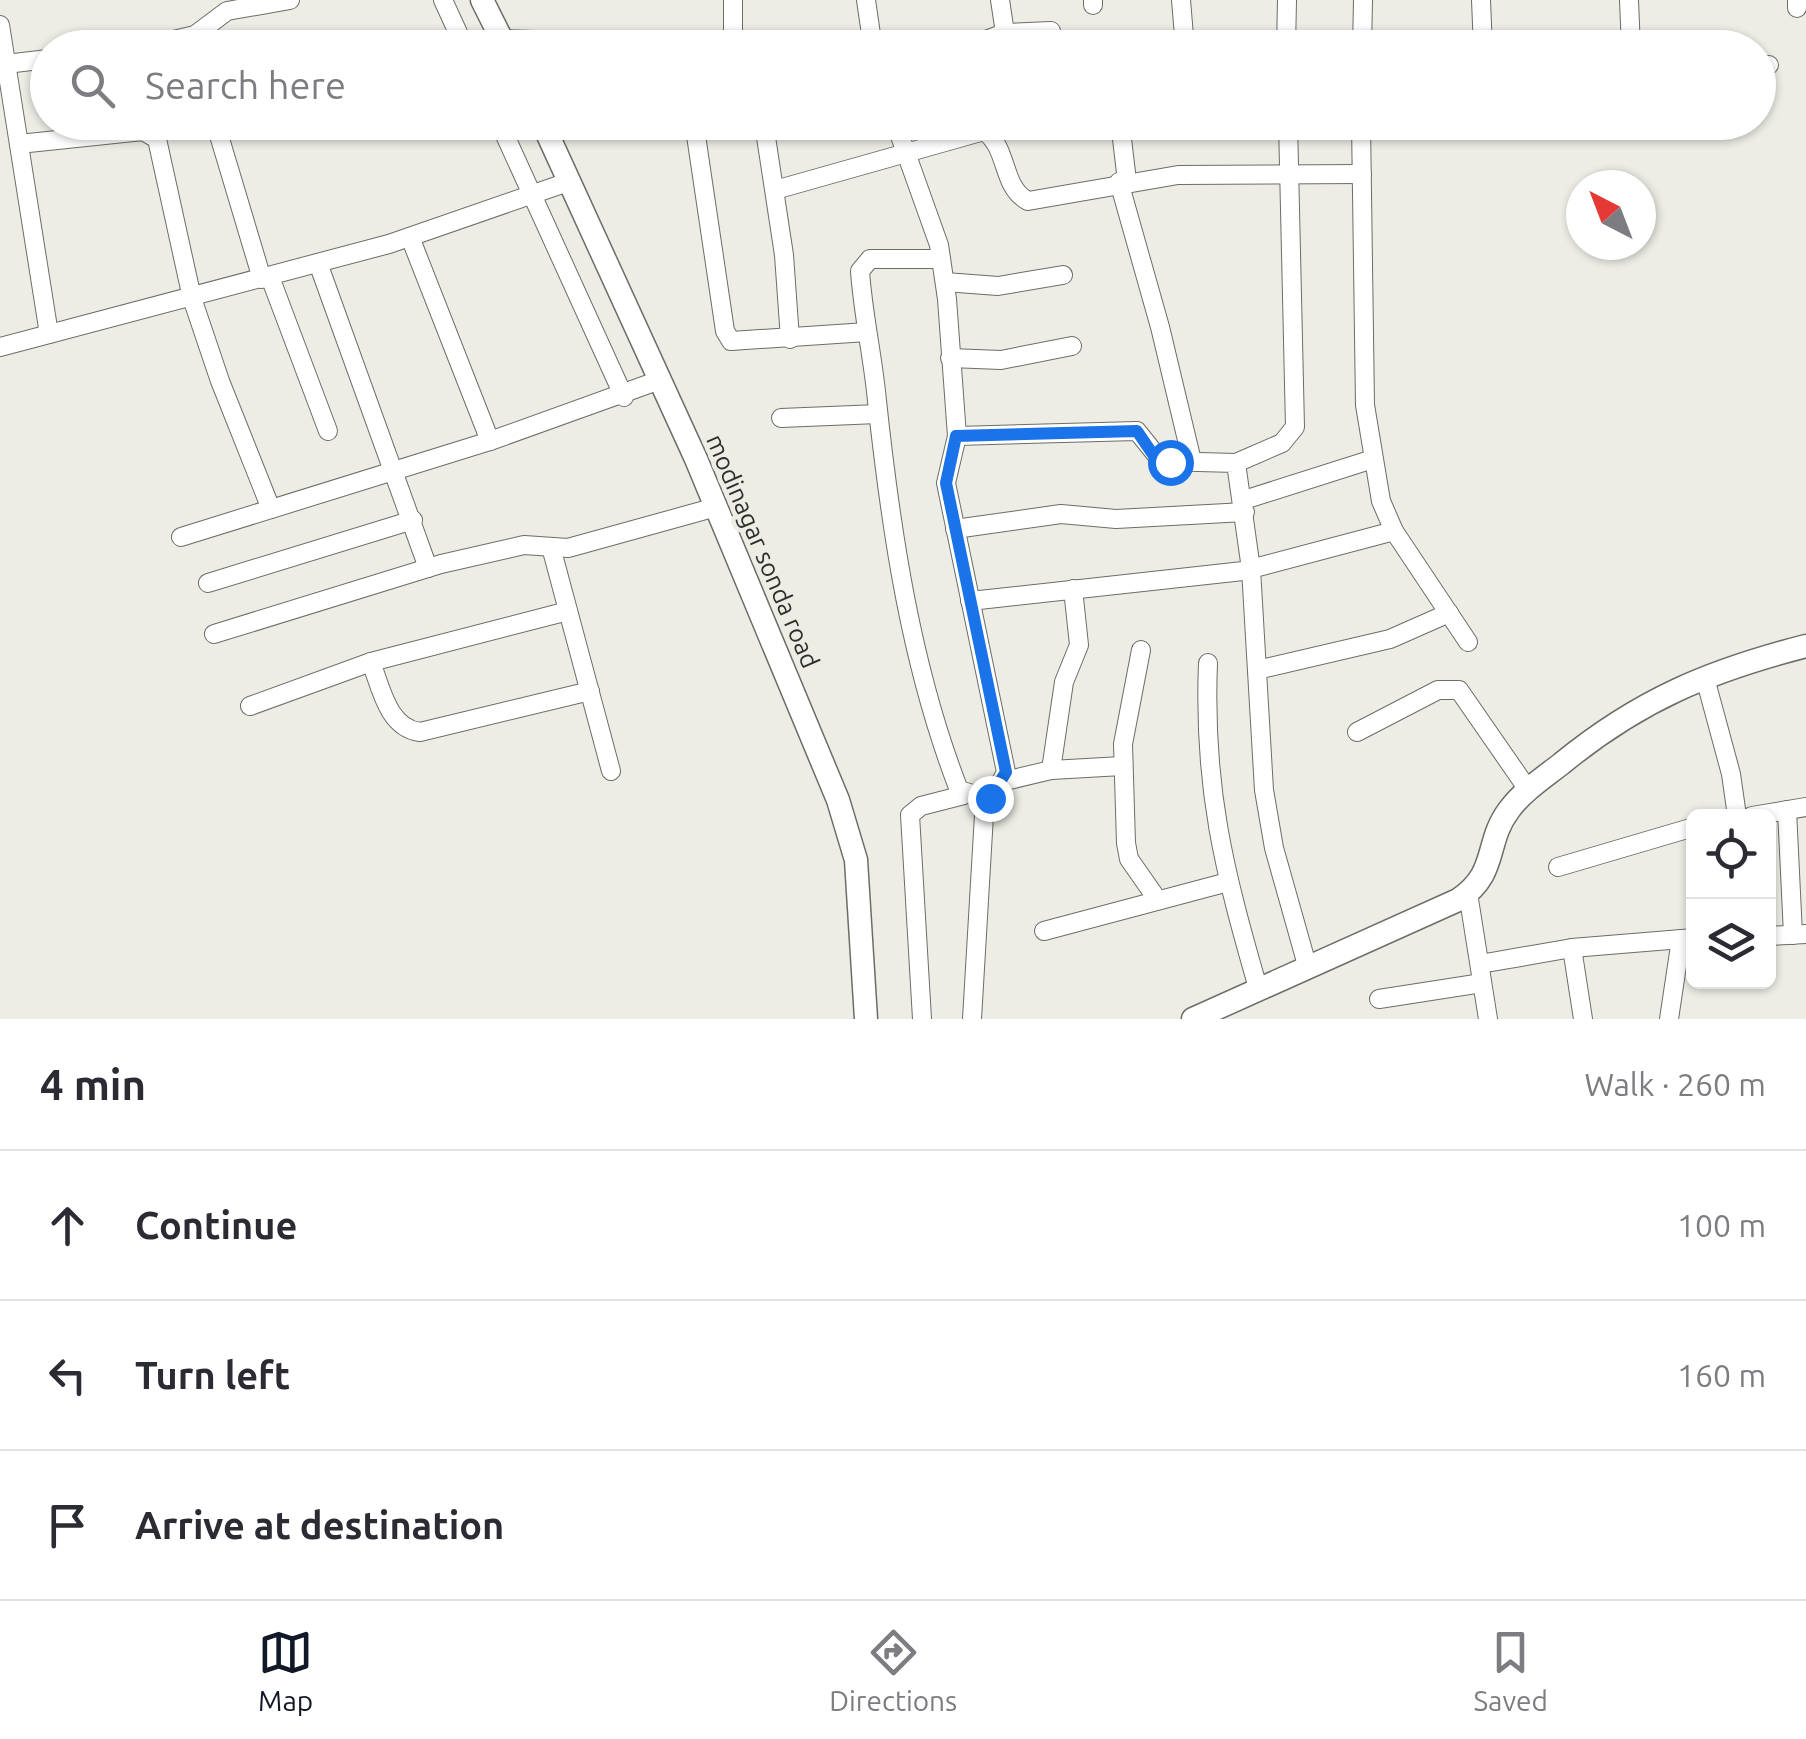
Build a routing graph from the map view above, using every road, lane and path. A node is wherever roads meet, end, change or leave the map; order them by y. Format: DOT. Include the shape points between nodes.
graph roads {
  1 [pos="290,0"];
  2 [pos="443,0"];
  3 [pos="482,0"];
  4 [pos="734,0"];
  5 [pos="866,0"];
  6 [pos="1000,0"];
  7 [pos="1181,0"];
  8 [pos="1286,0"];
  9 [pos="1363,0"];
  10 [pos="1482,0"];
  11 [pos="1629,0"];
  12 [pos="0,25"];
  13 [pos="205,28"];
  14 [pos="201,30"];
  15 [pos="457,30"];
  16 [pos="497,30"];
  17 [pos="731,30"];
  18 [pos="870,30"];
  19 [pos="1004,30"];
  20 [pos="1184,30"];
  21 [pos="1286,30"];
  22 [pos="1362,30"];
  23 [pos="1483,30"];
  24 [pos="1630,30"];
  25 [pos="30,61"];
  26 [pos="6,64"];
  27 [pos="57,140"];
  28 [pos="157,140"];
  29 [pos="221,140"];
  30 [pos="513,140"];
  31 [pos="544,140"];
  32 [pos="697,140"];
  33 [pos="767,140"];
  34 [pos="902,140"];
  35 [pos="945,140"];
  36 [pos="993,140"];
  37 [pos="1121,140"];
  38 [pos="1289,140"];
  39 [pos="1361,140"];
  40 [pos="19,144"];
  41 [pos="907,153"];
  42 [pos="1290,172"];
  43 [pos="1362,174"];
  44 [pos="1123,182"];
  45 [pos="550,189"];
  46 [pos="775,190"];
  47 [pos="410,237"];
  48 [pos="942,259"];
  49 [pos="318,263"];
  50 [pos="1063,275"];
  51 [pos="266,278"];
  52 [pos="945,282"];
  53 [pos="192,298"];
  54 [pos="867,332"];
  55 [pos="49,334"];
  56 [pos="790,340"];
  57 [pos="1072,346"];
  58 [pos="0,347"];
  59 [pos="950,358"];
  60 [pos="655,383"];
  61 [pos="627,396"];
  62 [pos="878,414"];
  63 [pos="781,418"];
  64 [pos="328,431"];
  65 [pos="956,436"];
  66 [pos="490,441"];
  67 [pos="1373,459"];
  68 [pos="1192,461"];
  69 [pos="1236,463"];
  70 [pos="395,469"];
  71 [pos="1244,506"];
  72 [pos="272,508"];
  73 [pos="710,510"];
  74 [pos="412,520"];
  75 [pos="955,529"];
  76 [pos="1394,531"];
  77 [pos="181,537"];
  78 [pos="551,546"];
  79 [pos="428,568"];
  80 [pos="1251,569"];
  81 [pos="208,583"];
  82 [pos="1073,589"];
  83 [pos="970,601"];
  84 [pos="568,611"];
  85 [pos="1449,613"];
  86 [pos="214,634"];
  87 [pos="1468,642"];
  88 [pos="1806,646"];
  89 [pos="1141,650"];
  90 [pos="370,662"];
  91 [pos="1208,663"];
  92 [pos="1256,670"];
  93 [pos="1705,678"];
  94 [pos="590,691"];
  95 [pos="250,706"];
  96 [pos="1357,732"];
  97 [pos="1122,766"];
  98 [pos="1050,770"];
  99 [pos="611,771"];
  100 [pos="1005,781"];
  101 [pos="1528,790"];
  102 [pos="964,795"];
  103 [pos="990,798"];
  104 [pos="1736,809"];
  105 [pos="1796,809"];
  106 [pos="1686,829"];
  107 [pos="1558,867"];
  108 [pos="1228,882"];
  109 [pos="1468,893"];
  110 [pos="1157,900"];
  111 [pos="1044,931"];
  112 [pos="1800,934"];
  113 [pos="1686,938"];
  114 [pos="1686,942"];
  115 [pos="1572,948"];
  116 [pos="1307,965"];
  117 [pos="1481,974"];
  118 [pos="1258,988"];
  119 [pos="1380,999"];
  120 [pos="1199,1018"];
  121 [pos="866,1019"];
  122 [pos="922,1019"];
  123 [pos="972,1019"];
  124 [pos="1488,1019"];
  125 [pos="1583,1019"];
  126 [pos="1668,1019"];
  1 -- 13 [label="street" via="218,14"];
  2 -- 15 [label="street"];
  3 -- 16 [label="street"];
  4 -- 17 [label="street"];
  5 -- 18 [label="street"];
  6 -- 19 [label="street"];
  7 -- 20 [label="street"];
  8 -- 21 [label="street"];
  9 -- 22 [label="street"];
  10 -- 23 [label="street"];
  11 -- 24 [label="street"];
  12 -- 26 [label="street"];
  13 -- 14 [label="street"];
  25 -- 26 [label="street"];
  26 -- 40 [label="street"];
  27 -- 40 [label="street"];
  28 -- 53 [label="street"];
  29 -- 51 [label="street"];
  30 -- 45 [label="street"];
  31 -- 45 [label="street, modinagar sonda road"];
  32 -- 56 [label="street" via="725,331 739,343"];
  33 -- 46 [label="street"];
  34 -- 41 [label="street"];
  35 -- 41 [label="street"];
  36 -- 44 [label="street" via="1013,188 1028,201"];
  37 -- 44 [label="street"];
  38 -- 42 [label="street"];
  39 -- 43 [label="street"];
  40 -- 55 [label="street"];
  41 -- 46 [label="street"];
  41 -- 48 [label="street"];
  42 -- 43 [label="street"];
  42 -- 44 [label="street"];
  42 -- 69 [label="street" via="1294,427 1282,444"];
  43 -- 67 [label="street" via="1365,405"];
  44 -- 68 [label="street"];
  45 -- 47 [label="street"];
  45 -- 60 [label="street, modinagar sonda road"];
  45 -- 61 [label="street"];
  46 -- 56 [label="street"];
  47 -- 49 [label="street"];
  47 -- 66 [label="street"];
  48 -- 52 [label="street"];
  48 -- 54 [label="street" via="862,264"];
  49 -- 51 [label="street"];
  49 -- 70 [label="street"];
  50 -- 52 [label="street" via="998,286"];
  51 -- 53 [label="street"];
  51 -- 64 [label="street"];
  52 -- 59 [label="street"];
  53 -- 55 [label="street"];
  53 -- 72 [label="street"];
  54 -- 56 [label="street"];
  54 -- 62 [label="street"];
  55 -- 58 [label="street"];
  57 -- 59 [label="street" via="1001,360"];
  59 -- 65 [label="street"];
  60 -- 61 [label="street"];
  60 -- 73 [label="street, modinagar sonda road"];
  61 -- 66 [label="street"];
  62 -- 63 [label="street"];
  62 -- 102 [label="street" via="886,499 912,628"];
  65 -- 68 [label="street" via="1137,431 1161,461"];
  65 -- 75 [label="street" via="946,483"];
  66 -- 70 [label="street"];
  67 -- 71 [label="street"];
  67 -- 76 [label="street"];
  68 -- 69 [label="street"];
  69 -- 71 [label="street"];
  70 -- 72 [label="street"];
  70 -- 74 [label="street"];
  71 -- 75 [label="street" via="1116,519 1061,514"];
  71 -- 80 [label="street"];
  72 -- 77 [label="street"];
  73 -- 78 [label="street" via="568,548"];
  73 -- 121 [label="street, modinagar sonda road" via="838,800 856,860"];
  74 -- 79 [label="street"];
  74 -- 81 [label="street"];
  75 -- 83 [label="street"];
  76 -- 80 [label="street"];
  76 -- 85 [label="street"];
  78 -- 79 [label="street" via="524,545"];
  78 -- 84 [label="street"];
  79 -- 86 [label="street"];
  80 -- 82 [label="street"];
  80 -- 92 [label="street"];
  82 -- 83 [label="street"];
  82 -- 98 [label="street" via="1079,645 1064,682"];
  83 -- 100 [label="street" via="996,708"];
  84 -- 90 [label="street"];
  84 -- 94 [label="street"];
  85 -- 87 [label="street"];
  85 -- 92 [label="street" via="1390,639"];
  88 -- 93 [label="street"];
  89 -- 97 [label="street"];
  90 -- 94 [label="street" via="397,722 420,732"];
  90 -- 95 [label="street"];
  91 -- 108 [label="street" via="1211,799"];
  92 -- 116 [label="street" via="1268,809"];
  93 -- 101 [label="street" via="1630,711"];
  93 -- 104 [label="street"];
  94 -- 99 [label="street"];
  96 -- 101 [label="street" via="1438,690 1458,690"];
  97 -- 98 [label="street"];
  97 -- 110 [label="street" via="1129,859"];
  98 -- 100 [label="street"];
  100 -- 103 [label="street"];
  101 -- 109 [label="street" via="1506,813 1485,878"];
  102 -- 103 [label="street"];
  102 -- 122 [label="street" via="910,815"];
  103 -- 123 [label="street" via="974,921"];
  105 -- 112 [label="street"];
  106 -- 107 [label="street"];
  108 -- 110 [label="street"];
  108 -- 118 [label="street"];
  109 -- 116 [label="street"];
  109 -- 117 [label="street"];
  110 -- 111 [label="street"];
  113 -- 115 [label="street"];
  114 -- 126 [label="street"];
  115 -- 117 [label="street"];
  115 -- 125 [label="street"];
  116 -- 118 [label="street"];
  117 -- 119 [label="street"];
  117 -- 124 [label="street"];
  118 -- 120 [label="street"];
}
